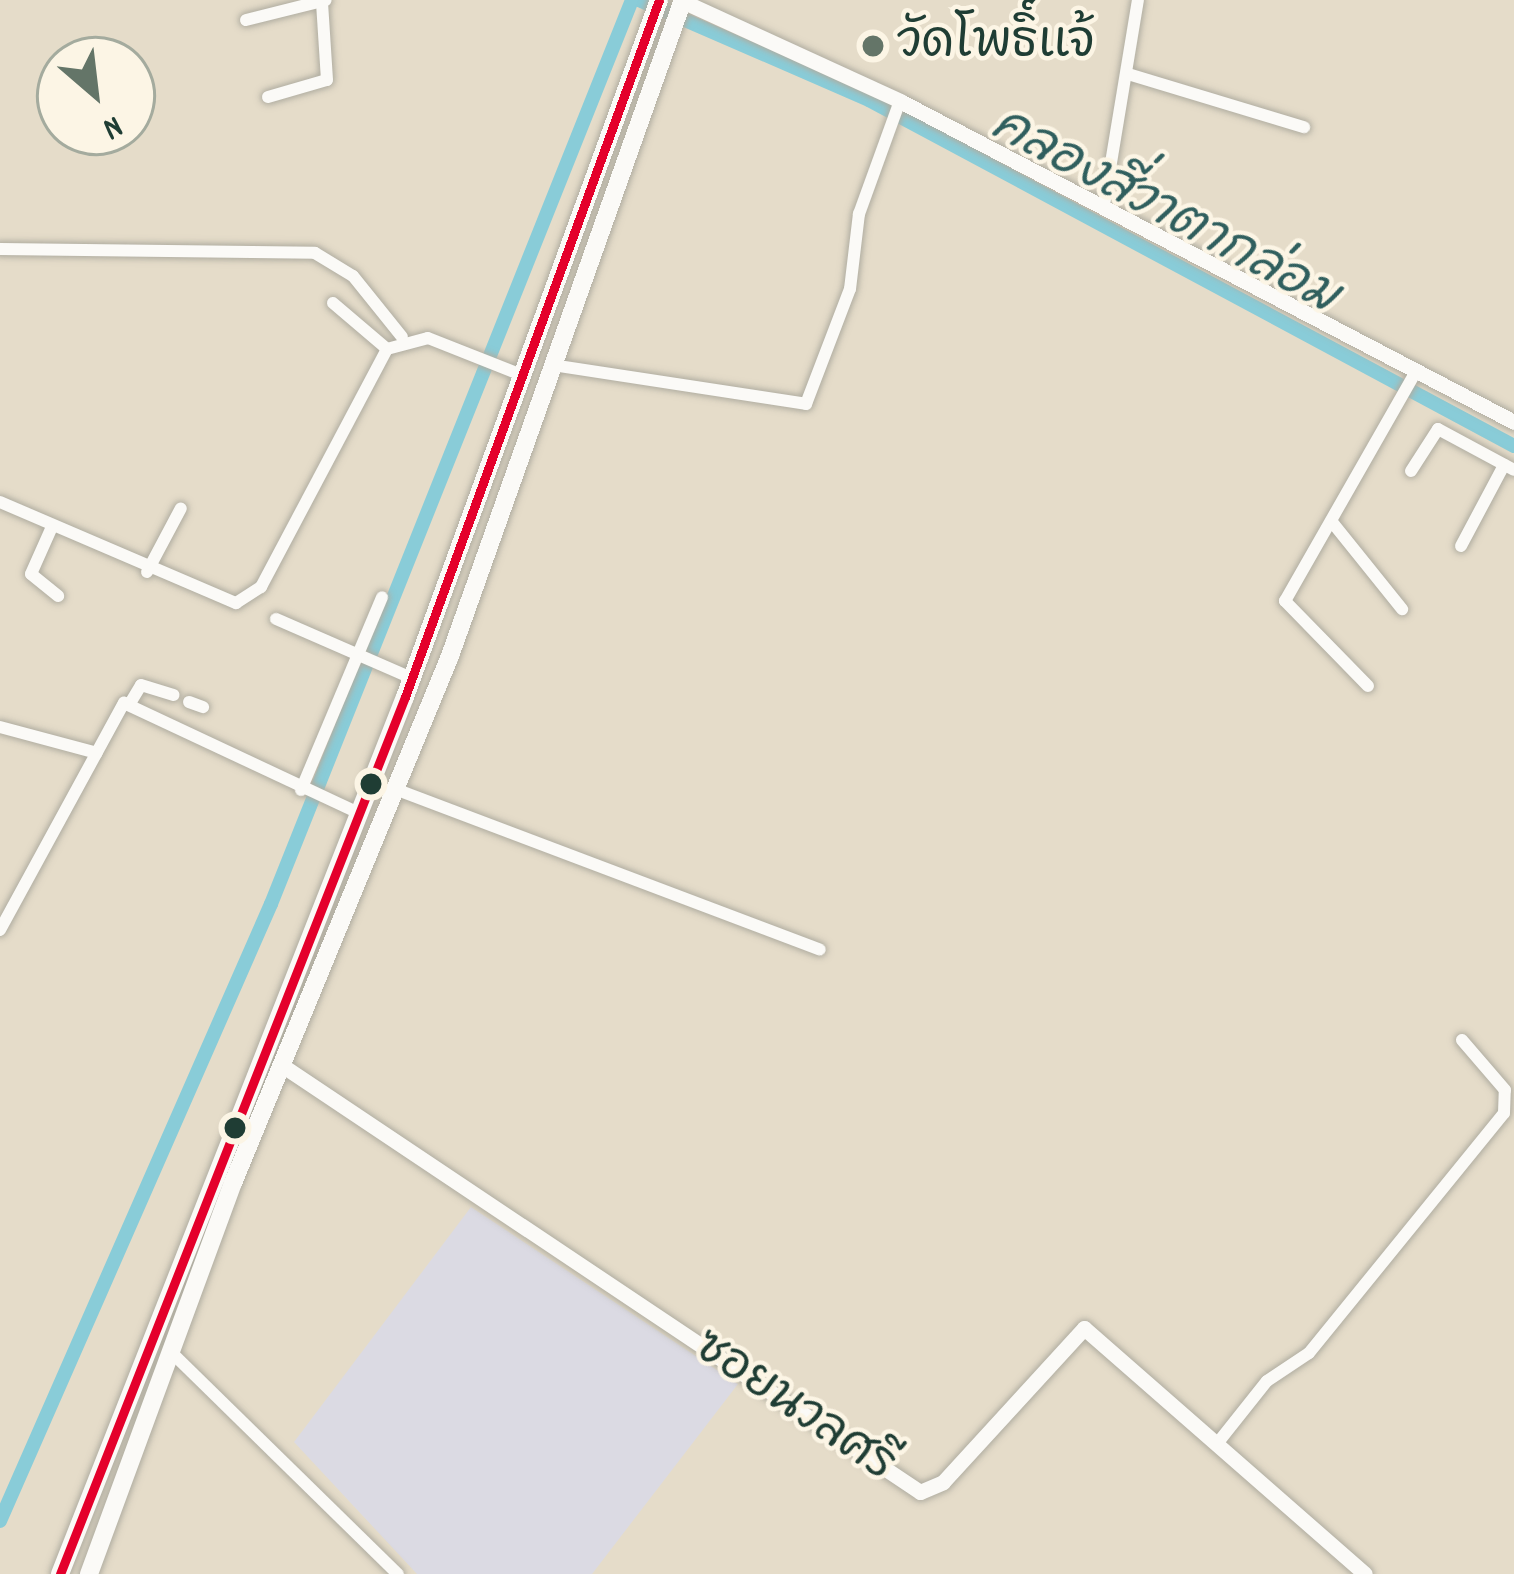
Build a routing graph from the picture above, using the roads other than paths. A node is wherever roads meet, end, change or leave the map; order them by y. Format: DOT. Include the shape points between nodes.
graph roads {
  1 [pos="1138,0"];
  2 [pos="325,1"];
  3 [pos="659,1"];
  4 [pos="681,4"];
  5 [pos="246,20"];
  6 [pos="1129,74"];
  7 [pos="268,97"];
  8 [pos="898,106"];
  9 [pos="1304,127"];
  10 [pos="1104,205"];
  11 [pos="0,249"];
  12 [pos="333,303"];
  13 [pos="402,337"];
  14 [pos="387,349"];
  15 [pos="559,366"];
  16 [pos="519,374"];
  17 [pos="1414,376"];
  18 [pos="1514,422"];
  19 [pos="1509,467"];
  20 [pos="1411,472"];
  21 [pos="0,502"];
  22 [pos="181,508"];
  23 [pos="1332,522"];
  24 [pos="51,529"];
  25 [pos="1461,546"];
  26 [pos="147,572"];
  27 [pos="58,596"];
  28 [pos="382,597"];
  29 [pos="1402,609"];
  30 [pos="435,615"];
  31 [pos="276,619"];
  32 [pos="461,626"];
  33 [pos="361,657"];
  34 [pos="412,678"];
  35 [pos="1368,686"];
  36 [pos="173,695"];
  37 [pos="129,705"];
  38 [pos="0,727"];
  39 [pos="98,754"];
  40 [pos="394,789"];
  41 [pos="304,791"];
  42 [pos="357,812"];
  43 [pos="0,928"];
  44 [pos="820,950"];
  45 [pos="1462,1040"];
  46 [pos="280,1064"];
  47 [pos="170,1351"];
  48 [pos="1220,1439"];
  49 [pos="60,1574"];
  50 [pos="89,1574"];
  51 [pos="398,1574"];
  52 [pos="1365,1574"];
  1 -- 6 [label="street"];
  2 -- 5 [label="street"];
  2 -- 7 [label="street" via="327,80"];
  3 -- 16 [label="main road"];
  4 -- 8 [label="street"];
  4 -- 15 [label="main road"];
  6 -- 9 [label="street"];
  6 -- 10 [label="street"];
  8 -- 10 [label="street"];
  8 -- 15 [label="street" via="860,214 850,290 806,404"];
  10 -- 17 [label="street"];
  11 -- 13 [label="street" via="315,253 353,276"];
  12 -- 14 [label="street"];
  13 -- 14 [label="street"];
  13 -- 16 [label="street"];
  14 -- 26 [label="street" via="254,595 227,603"];
  15 -- 32 [label="main road"];
  16 -- 30 [label="main road"];
  17 -- 18 [label="street"];
  17 -- 23 [label="street"];
  19 -- 20 [label="street" via="1438,428"];
  19 -- 25 [label="street"];
  21 -- 24 [label="street"];
  22 -- 26 [label="street"];
  23 -- 29 [label="street"];
  23 -- 35 [label="street" via="1285,601"];
  24 -- 26 [label="street"];
  24 -- 27 [label="street" via="31,574"];
  28 -- 33 [label="street"];
  30 -- 32 [label="main road"];
  30 -- 34 [label="main road"];
  31 -- 33 [label="street"];
  32 -- 40 [label="main road"];
  33 -- 34 [label="street"];
  33 -- 41 [label="street"];
  34 -- 42 [label="main road"];
  36 -- 37 [label="street" via="141,685"];
  37 -- 39 [label="street"];
  37 -- 41 [label="street"];
  38 -- 39 [label="street"];
  39 -- 43 [label="street"];
  40 -- 44 [label="street"];
  40 -- 46 [label="main road"];
  41 -- 42 [label="street"];
  42 -- 49 [label="main road"];
  45 -- 48 [label="street" via="1505,1090 1504,1113 1310,1353 1267,1381"];
  46 -- 47 [label="main road"];
  46 -- 48 [label="street, ซอยนวลศรี" via="920,1492 943,1482 1084,1328"];
  47 -- 50 [label="main road"];
  47 -- 51 [label="street"];
  48 -- 52 [label="street, ซอยนวลศรี"];
}
